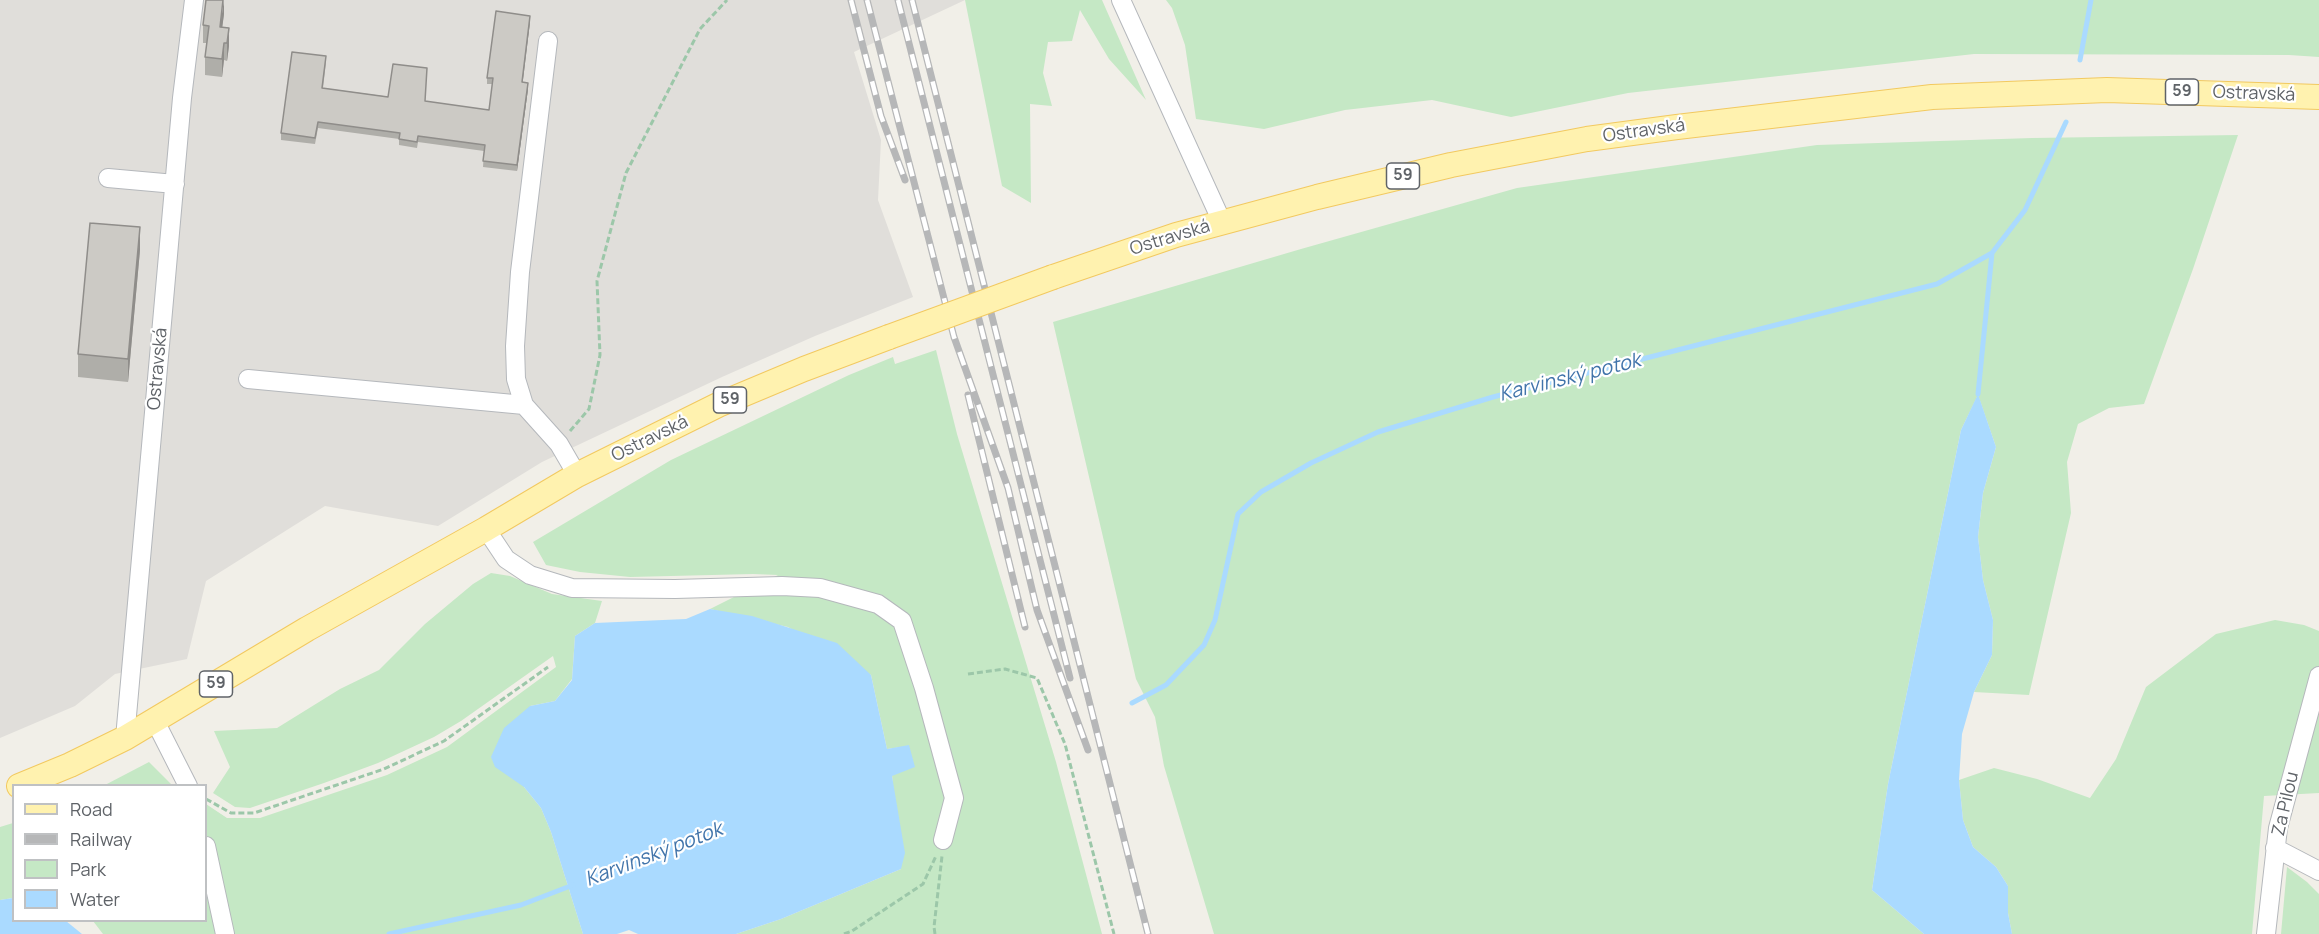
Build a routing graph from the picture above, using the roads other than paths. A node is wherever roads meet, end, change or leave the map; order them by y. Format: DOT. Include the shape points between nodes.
graph roads {
  1 [pos="194,0"];
  2 [pos="1120,0"];
  3 [pos="548,40"];
  4 [pos="2319,97"];
  5 [pos="108,178"];
  6 [pos="175,184"];
  7 [pos="1222,222"];
  8 [pos="248,379"];
  9 [pos="524,405"];
  10 [pos="577,475"];
  11 [pos="486,529"];
  12 [pos="2319,676"];
  13 [pos="155,722"];
  14 [pos="124,738"];
  15 [pos="24,784"];
  16 [pos="187,784"];
  17 [pos="943,840"];
  18 [pos="2275,848"];
  19 [pos="207,851"];
  20 [pos="2319,871"];
  21 [pos="225,934"];
  22 [pos="2266,934"];
  1 -- 6 [label="street, Ostravská"];
  2 -- 7 [label="street"];
  3 -- 9 [label="street" via="515,346 516,379"];
  4 -- 7 [label="main road, Ostravská / 59" via="2045,91 1821,110 1543,147 1408,174"];
  5 -- 6 [label="street"];
  6 -- 14 [label="street, Ostravská"];
  7 -- 10 [label="main road, Ostravská / 59, bridge" via="1053,277 804,369 718,405"];
  8 -- 9 [label="street"];
  9 -- 10 [label="street" via="559,444"];
  10 -- 11 [label="main road, Ostravská / 59"];
  11 -- 13 [label="main road, Ostravská / 59" via="307,628"];
  11 -- 17 [label="street" via="506,559 530,575 572,588 782,586 820,588 878,604 902,621 924,688 954,798"];
  12 -- 18 [label="street, Za Pilou"];
  13 -- 14 [label="main road, Ostravská / 59"];
  13 -- 16 [label="street"];
  14 -- 15 [label="main road, Ostravská / 59"];
  18 -- 20 [label="street"];
  18 -- 22 [label="street, Za Pilou"];
  19 -- 21 [label="street"];
}
